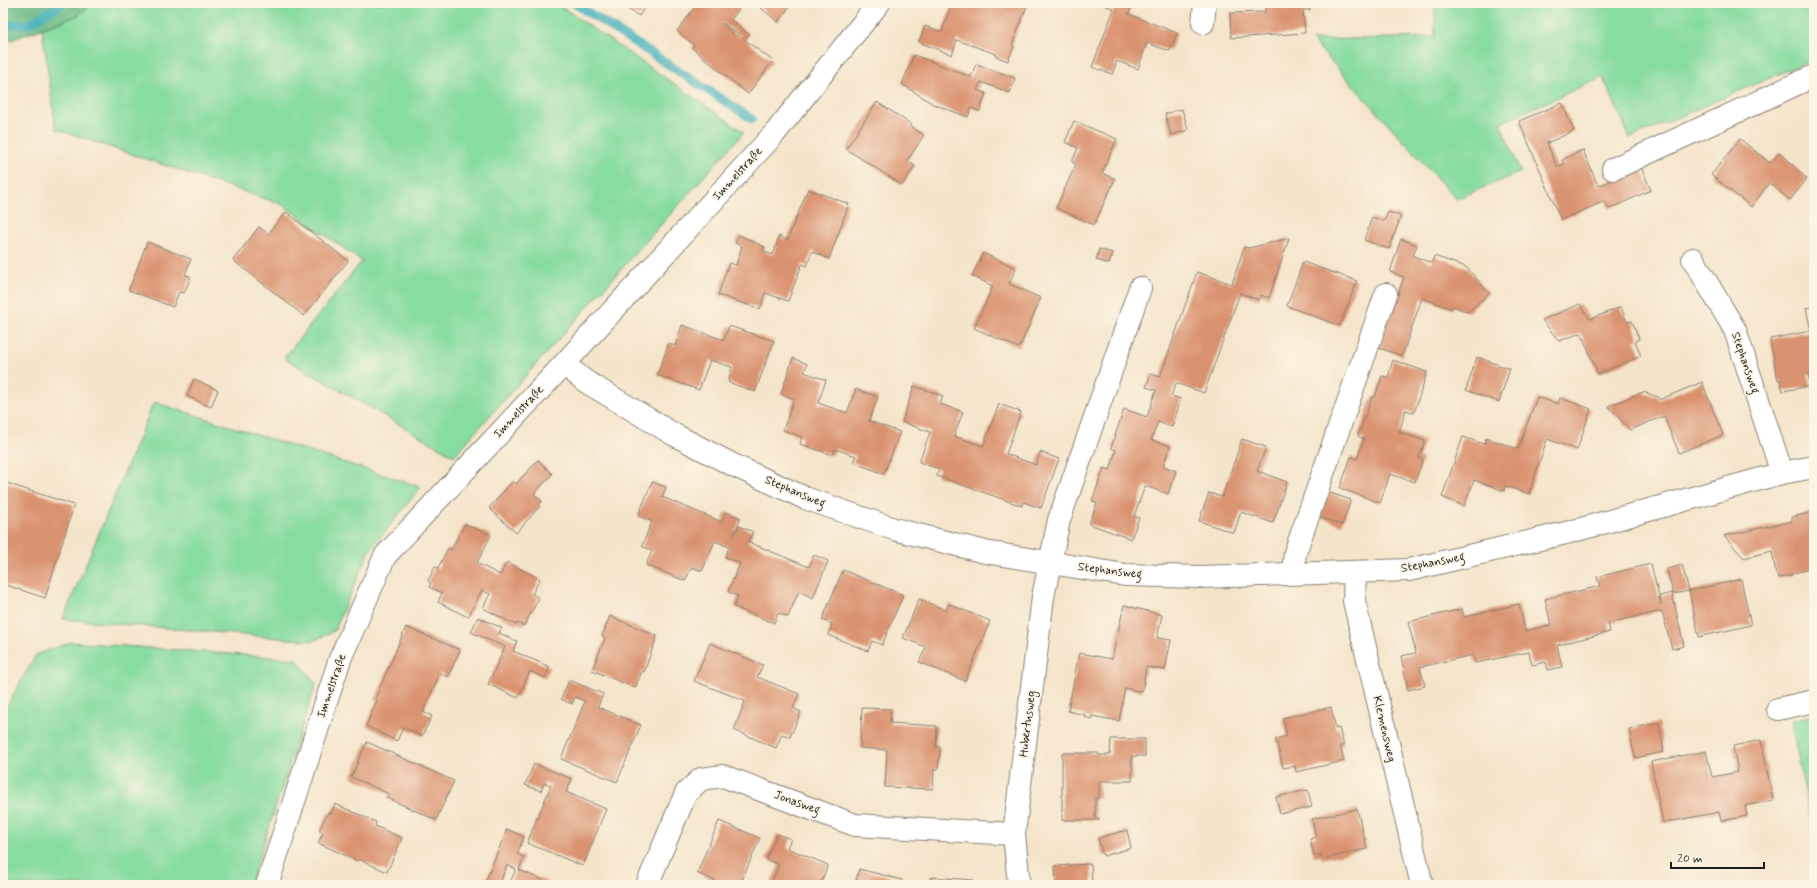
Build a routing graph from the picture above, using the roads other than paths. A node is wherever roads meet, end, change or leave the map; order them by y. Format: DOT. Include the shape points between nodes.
graph roads {
  1 [pos="879,3"];
  2 [pos="1814,76"];
  3 [pos="1613,169"];
  4 [pos="1693,259"];
  5 [pos="1140,288"];
  6 [pos="1386,294"];
  7 [pos="564,364"];
  8 [pos="1814,467"];
  9 [pos="1782,473"];
  10 [pos="1049,563"];
  11 [pos="1355,572"];
  12 [pos="1293,573"];
  13 [pos="1814,701"];
  14 [pos="1778,709"];
  15 [pos="1014,834"];
  16 [pos="267,885"];
  17 [pos="647,885"];
  18 [pos="1019,885"];
  19 [pos="1422,885"];
  1 -- 7 [label="street, Immelstraße" via="775,133"];
  2 -- 3 [label="street"];
  4 -- 9 [label="street, Stephansweg" via="1735,330"];
  5 -- 10 [label="street" via="1059,520"];
  6 -- 12 [label="street" via="1294,553"];
  7 -- 10 [label="street, Stephansweg" via="585,381 673,434 805,498 894,529 985,552"];
  7 -- 16 [label="street, Immelstraße" via="385,556 340,659"];
  8 -- 9 [label="street, Stephansweg"];
  9 -- 11 [label="street, Stephansweg" via="1570,532 1409,570"];
  10 -- 12 [label="street, Stephansweg" via="1125,575 1199,577"];
  10 -- 15 [label="street, Hubertusweg"];
  11 -- 12 [label="street, Stephansweg"];
  11 -- 19 [label="street, Klemensweg" via="1354,601"];
  13 -- 14 [label="street"];
  15 -- 17 [label="street, Jonasweg" via="855,825 723,776 702,779 686,793"];
  15 -- 18 [label="street, Hubertusweg"];
}
